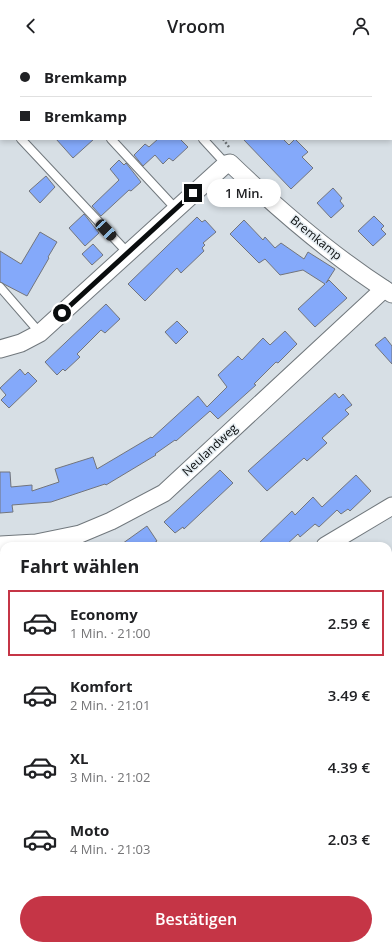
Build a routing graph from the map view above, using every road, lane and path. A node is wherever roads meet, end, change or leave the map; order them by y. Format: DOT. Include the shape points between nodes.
graph roads {
  1 [pos="22,140"];
  2 [pos="112,140"];
  3 [pos="204,140"];
  4 [pos="226,164"];
  5 [pos="176,209"];
  6 [pos="127,252"];
  7 [pos="0,287"];
  8 [pos="388,292"];
  9 [pos="40,333"];
  10 [pos="0,349"];
  11 [pos="392,506"];
  12 [pos="41,542"];
  13 [pos="332,542"];
  1 -- 6 [label="lane"];
  2 -- 5 [label="lane"];
  3 -- 4 [label="lane, Bremkamp"];
  4 -- 5 [label="street"];
  4 -- 8 [label="street, Bremkamp" via="230,163 308,233"];
  5 -- 6 [label="street"];
  6 -- 9 [label="street"];
  7 -- 9 [label="lane"];
  8 -- 12 [label="street, Neulandweg" via="164,493 80,534"];
  9 -- 10 [label="street" via="21,343"];
  11 -- 13 [label="street"];
}
